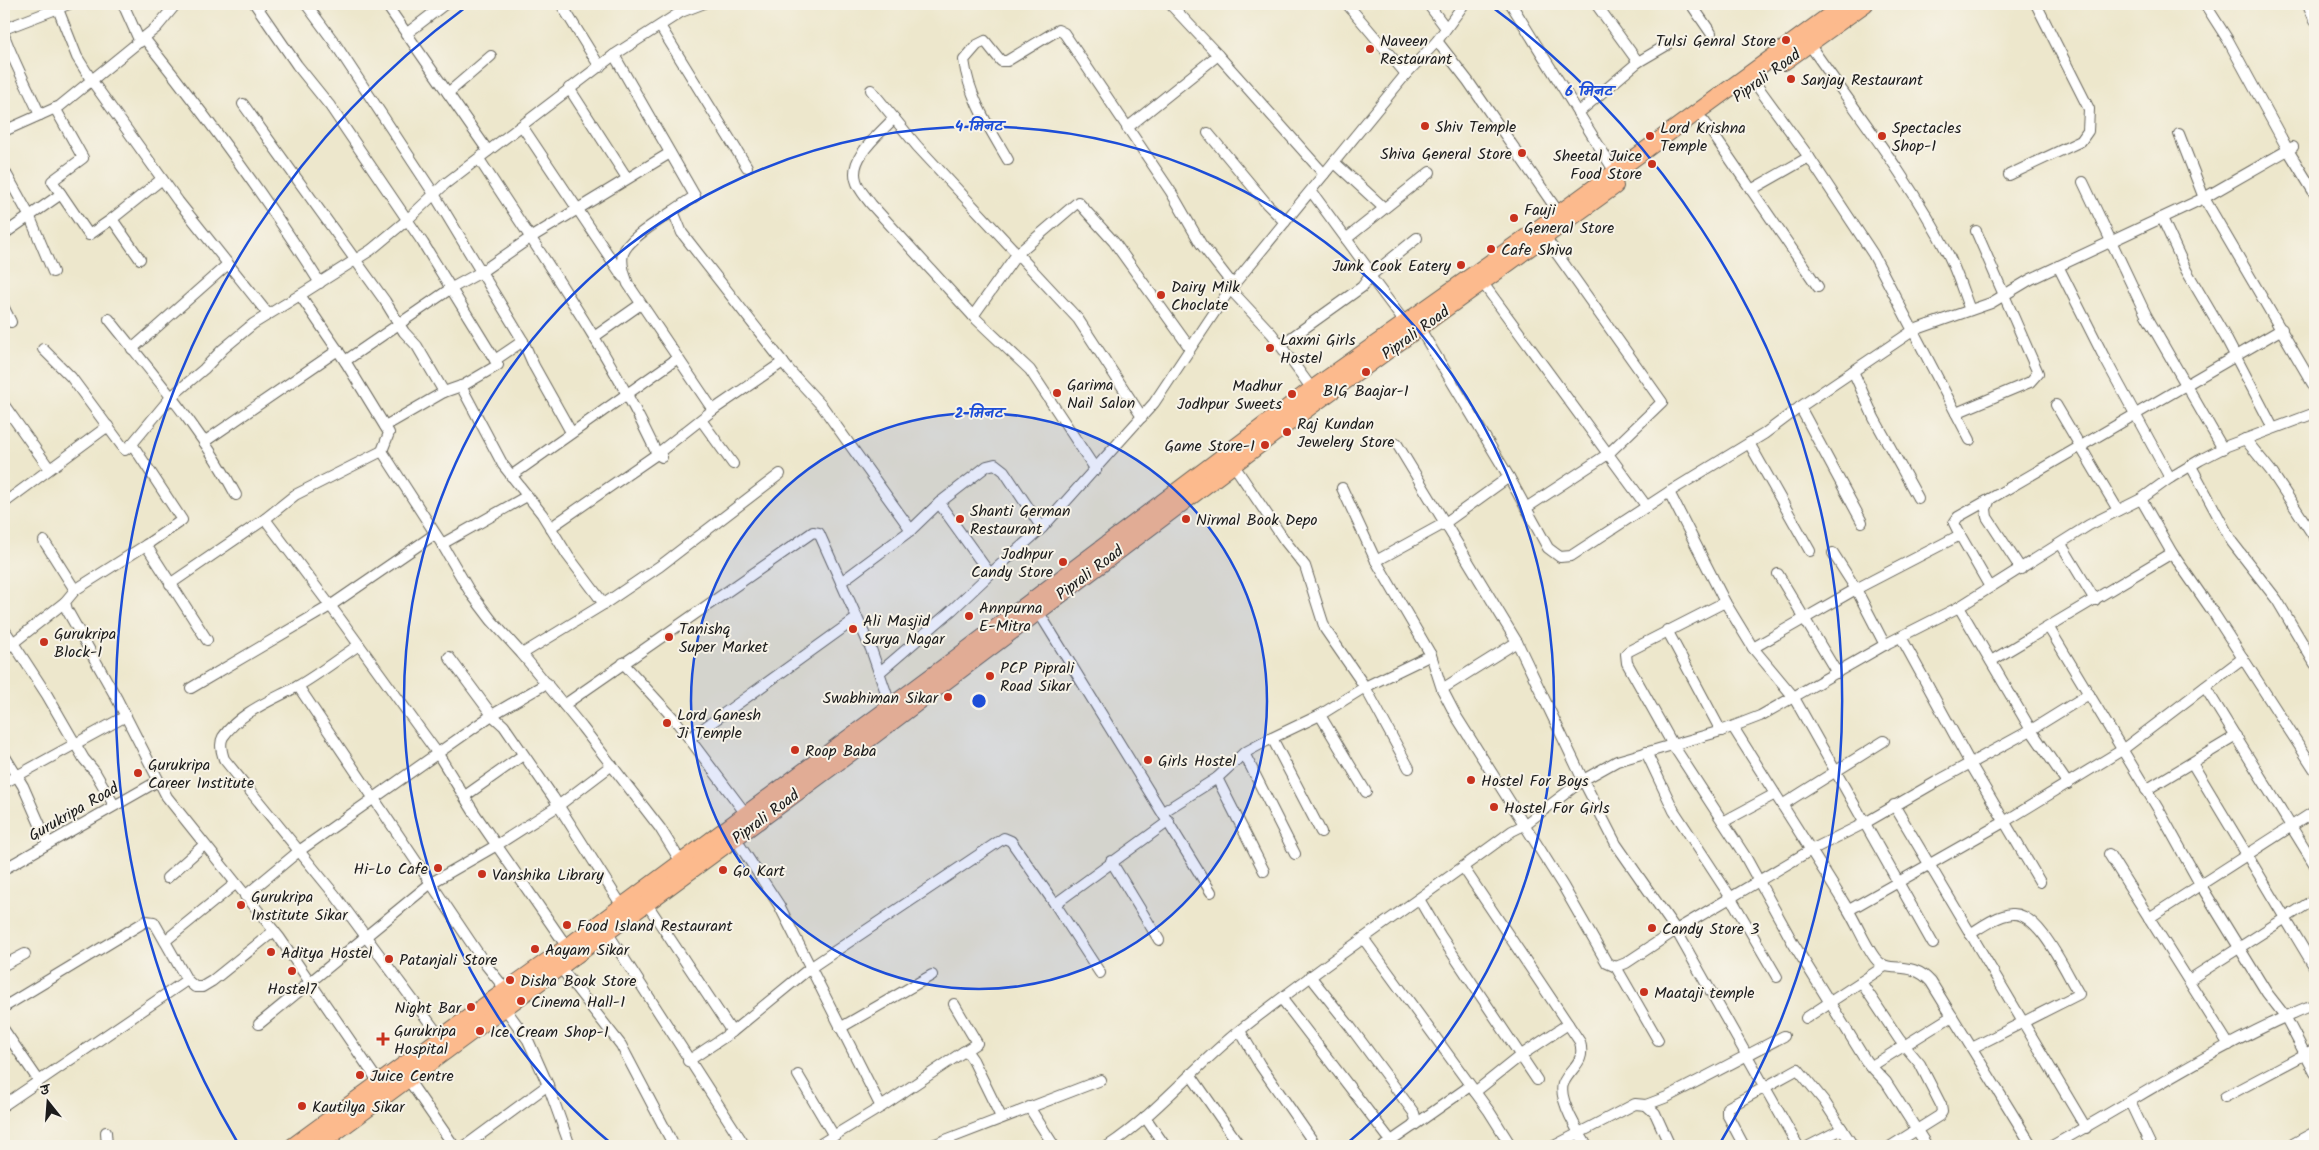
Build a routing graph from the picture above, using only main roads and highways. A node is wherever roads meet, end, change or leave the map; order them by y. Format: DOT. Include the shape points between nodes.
graph roads {
  1 [pos="1845,4"];
  2 [pos="1865,4"];
  3 [pos="1413,326"];
  4 [pos="404,1074"];
  5 [pos="293,1146"];
  6 [pos="317,1146"];
  1 -- 3 [label="main road" via="1614,172"];
  2 -- 3 [label="main road, Piprali Road" via="1545,238"];
  3 -- 4 [label="main road, Piprali Road" via="647,904"];
  3 -- 4 [label="main road" via="1312,389 567,948 441,1038"];
  4 -- 5 [label="main road" via="380,1084"];
  4 -- 6 [label="main road, Piprali Road"];
}
